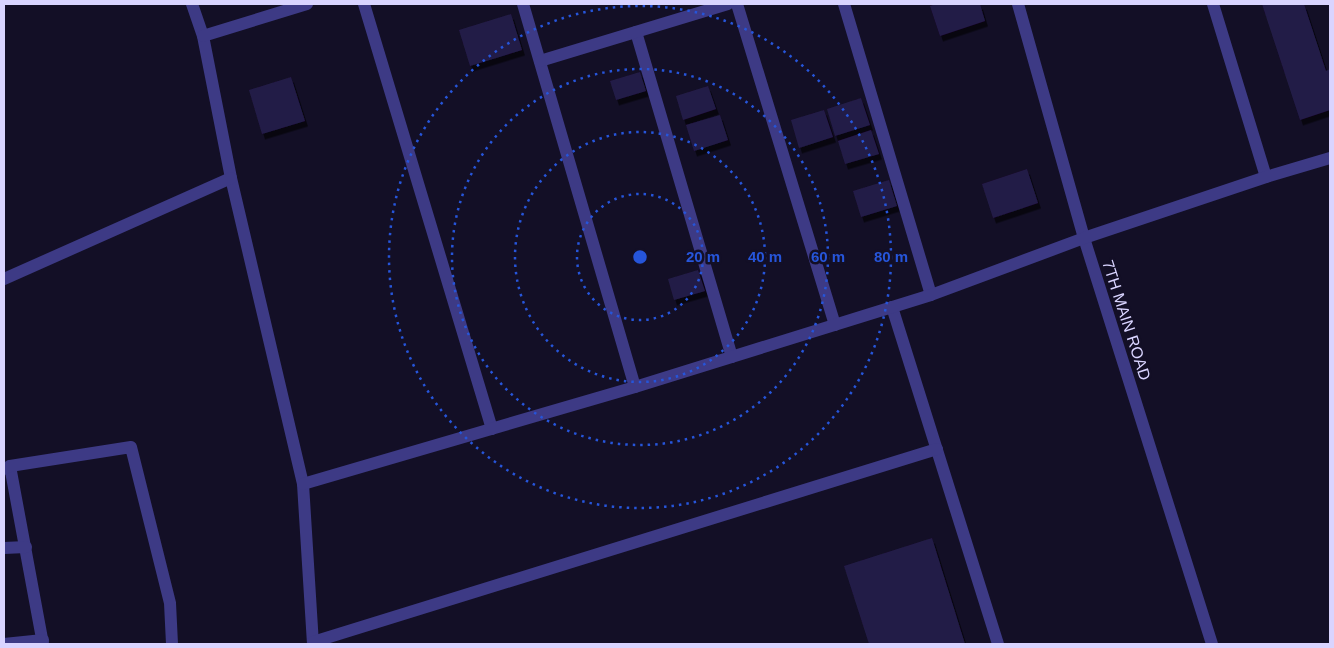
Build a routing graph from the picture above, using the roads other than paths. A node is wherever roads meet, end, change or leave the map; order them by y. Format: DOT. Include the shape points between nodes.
graph roads {
  1 [pos="192,4"];
  2 [pos="307,4"];
  3 [pos="364,4"];
  4 [pos="523,4"];
  5 [pos="728,4"];
  6 [pos="737,4"];
  7 [pos="844,4"];
  8 [pos="1018,4"];
  9 [pos="1213,4"];
  10 [pos="636,32"];
  11 [pos="203,36"];
  12 [pos="540,61"];
  13 [pos="1330,158"];
  14 [pos="1266,177"];
  15 [pos="231,178"];
  16 [pos="1084,238"];
  17 [pos="4,279"];
  18 [pos="931,295"];
  19 [pos="892,307"];
  20 [pos="835,325"];
  21 [pos="732,357"];
  22 [pos="635,387"];
  23 [pos="492,429"];
  24 [pos="937,450"];
  25 [pos="7,467"];
  26 [pos="303,484"];
  27 [pos="26,547"];
  28 [pos="4,548"];
  29 [pos="43,642"];
  30 [pos="313,643"];
  31 [pos="4,644"];
  32 [pos="172,644"];
  33 [pos="998,644"];
  34 [pos="1212,644"];
  1 -- 11 [label="street"];
  2 -- 11 [label="street"];
  3 -- 23 [label="street"];
  4 -- 12 [label="street"];
  5 -- 10 [label="street"];
  6 -- 20 [label="street"];
  7 -- 18 [label="street"];
  8 -- 16 [label="street, 7TH MAIN ROAD"];
  9 -- 14 [label="street"];
  10 -- 12 [label="street"];
  10 -- 21 [label="street"];
  11 -- 15 [label="street"];
  12 -- 22 [label="street"];
  13 -- 14 [label="street"];
  14 -- 16 [label="street"];
  15 -- 17 [label="street"];
  15 -- 26 [label="street"];
  16 -- 18 [label="street"];
  16 -- 34 [label="street, 7TH MAIN ROAD"];
  18 -- 19 [label="street"];
  19 -- 20 [label="street"];
  19 -- 24 [label="street"];
  20 -- 21 [label="street"];
  21 -- 22 [label="street"];
  22 -- 23 [label="street"];
  23 -- 26 [label="street"];
  24 -- 30 [label="street"];
  24 -- 33 [label="street"];
  25 -- 27 [label="street"];
  25 -- 32 [label="street" via="131,447 170,603"];
  26 -- 30 [label="street"];
  27 -- 28 [label="street"];
  27 -- 29 [label="street"];
  29 -- 31 [label="street"];
}
